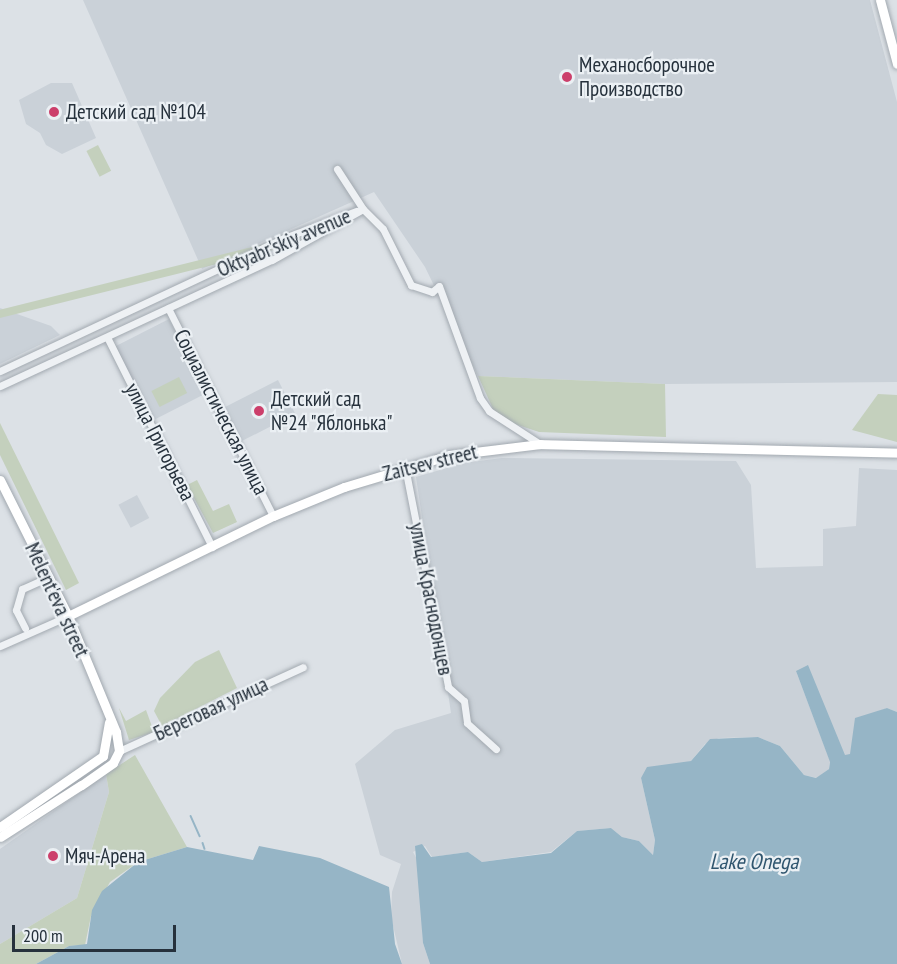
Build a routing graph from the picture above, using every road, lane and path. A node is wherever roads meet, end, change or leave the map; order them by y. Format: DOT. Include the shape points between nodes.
graph roads {
  1 [pos="880,0"];
  2 [pos="897,64"];
  3 [pos="337,169"];
  4 [pos="363,209"];
  5 [pos="302,231"];
  6 [pos="305,244"];
  7 [pos="188,284"];
  8 [pos="194,296"];
  9 [pos="168,308"];
  10 [pos="119,316"];
  11 [pos="125,328"];
  12 [pos="107,338"];
  13 [pos="39,353"];
  14 [pos="44,366"];
  15 [pos="0,370"];
  16 [pos="0,386"];
  17 [pos="540,444"];
  18 [pos="897,453"];
  19 [pos="405,467"];
  20 [pos="0,480"];
  21 [pos="273,516"];
  22 [pos="212,547"];
  23 [pos="49,578"];
  24 [pos="68,616"];
  25 [pos="25,628"];
  26 [pos="0,646"];
  27 [pos="303,667"];
  28 [pos="109,721"];
  29 [pos="107,749"];
  30 [pos="496,749"];
  31 [pos="118,754"];
  32 [pos="0,827"];
  33 [pos="0,837"];
  1 -- 2 [label="main road"];
  3 -- 4 [label="street"];
  4 -- 5 [label="street, Oktyabr'skiy avenue"];
  4 -- 6 [label="street, Oktyabr'skiy avenue"];
  4 -- 17 [label="street" via="383,229 411,285 432,292 440,286 476,388 489,411"];
  5 -- 6 [label="street" via="308,237"];
  5 -- 7 [label="street, Oktyabr'skiy avenue"];
  6 -- 8 [label="street, Oktyabr'skiy avenue"];
  7 -- 8 [label="street"];
  7 -- 10 [label="street, Oktyabr'skiy avenue"];
  8 -- 9 [label="street, Oktyabr'skiy avenue"];
  9 -- 11 [label="street, Oktyabr'skiy avenue"];
  9 -- 21 [label="street, Социалистическая улица"];
  10 -- 11 [label="street"];
  10 -- 13 [label="street, Oktyabr'skiy avenue"];
  11 -- 12 [label="street, Oktyabr'skiy avenue"];
  12 -- 14 [label="street, Oktyabr'skiy avenue"];
  12 -- 22 [label="street, улица Григорьева"];
  13 -- 14 [label="street" via="38,361"];
  13 -- 15 [label="street, Oktyabr'skiy avenue"];
  14 -- 16 [label="street, Oktyabr'skiy avenue"];
  17 -- 18 [label="main road, Zaitsev street"];
  17 -- 19 [label="main road, Zaitsev street" via="482,449"];
  19 -- 21 [label="main road, Zaitsev street"];
  19 -- 30 [label="street, улица Краснодонцев" via="447,687 464,701 467,723"];
  20 -- 23 [label="main road, Melent'eva street"];
  21 -- 22 [label="main road, Zaitsev street"];
  22 -- 24 [label="main road, Zaitsev street"];
  23 -- 24 [label="main road, Melent'eva street"];
  23 -- 25 [label="street" via="22,590 16,610"];
  24 -- 26 [label="street, Zaitsev street"];
  24 -- 28 [label="main road, Melent'eva street"];
  27 -- 31 [label="street, Береговая улица"];
  28 -- 29 [label="main road"];
  28 -- 31 [label="main road, Melent'eva street"];
  29 -- 31 [label="main road" via="114,747"];
  29 -- 32 [label="main road" via="103,756"];
  31 -- 33 [label="main road" via="81,785"];
}
